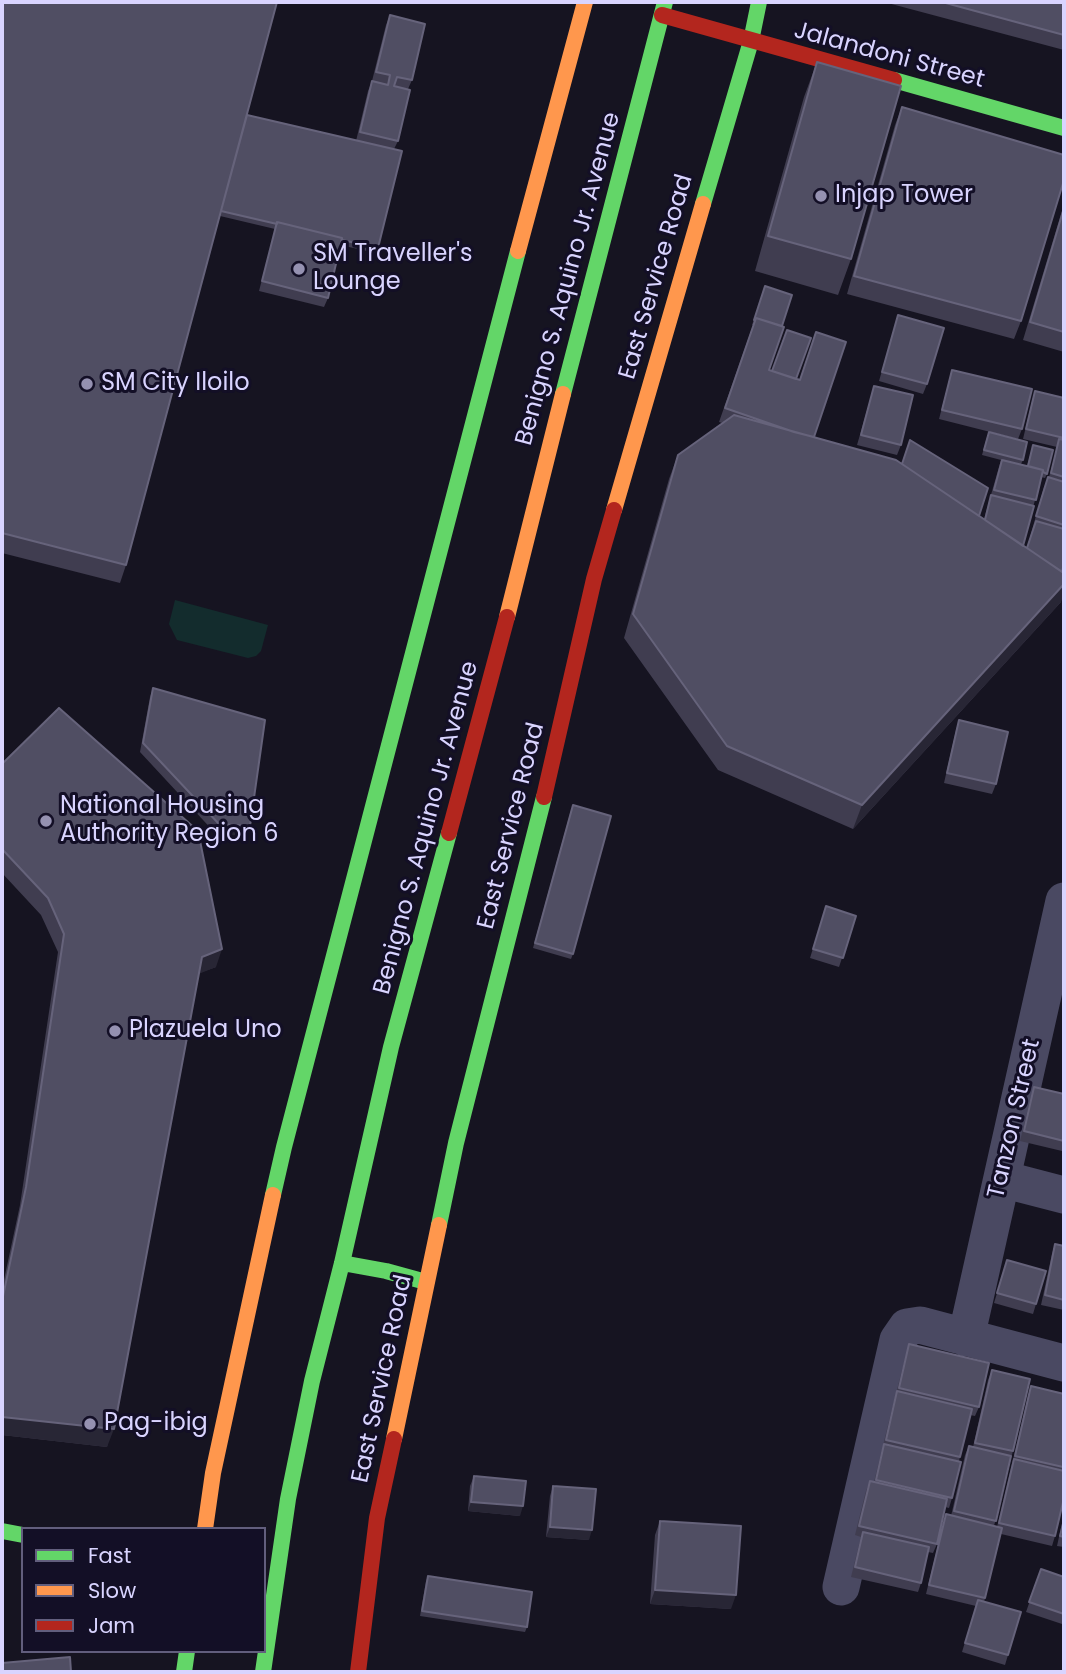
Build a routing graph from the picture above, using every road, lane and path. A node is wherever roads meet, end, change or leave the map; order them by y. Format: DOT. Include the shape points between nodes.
graph roads {
  1 [pos="585,2"];
  2 [pos="759,2"];
  3 [pos="663,8"];
  4 [pos="751,41"];
  5 [pos="1064,128"];
  6 [pos="1062,918"];
  7 [pos="1002,1179"];
  8 [pos="1064,1195"];
  9 [pos="342,1263"];
  10 [pos="426,1282"];
  11 [pos="966,1338"];
  12 [pos="1064,1363"];
  13 [pos="205,1527"];
  14 [pos="2,1531"];
  15 [pos="21,1535"];
  16 [pos="841,1587"];
  17 [pos="266,1651"];
  18 [pos="187,1653"];
  19 [pos="266,1653"];
  20 [pos="184,1672"];
  21 [pos="263,1672"];
  22 [pos="358,1672"];
  1 -- 13 [label="main road" via="284,1147 218,1445"];
  2 -- 4 [label="main road, East Service Road"];
  3 -- 4 [label="main road, Jalandoni Street"];
  3 -- 9 [label="main road, Benigno S. Aquino Jr. Avenue" via="391,1047"];
  4 -- 5 [label="main road, Jalandoni Street"];
  4 -- 10 [label="main road, East Service Road" via="594,579"];
  6 -- 7 [label="street, Tanzon Street"];
  7 -- 8 [label="street"];
  7 -- 11 [label="street, Tanzon Street"];
  9 -- 10 [label="main road"];
  9 -- 17 [label="main road, Benigno S. Aquino Jr. Avenue" via="288,1499"];
  10 -- 22 [label="main road, East Service Road" via="377,1518"];
  11 -- 12 [label="street"];
  11 -- 16 [label="street" via="920,1325 907,1327 898,1340"];
  14 -- 15 [label="main road"];
  18 -- 20 [label="main road"];
  19 -- 21 [label="main road, Benigno S. Aquino Jr. Avenue"];
}
